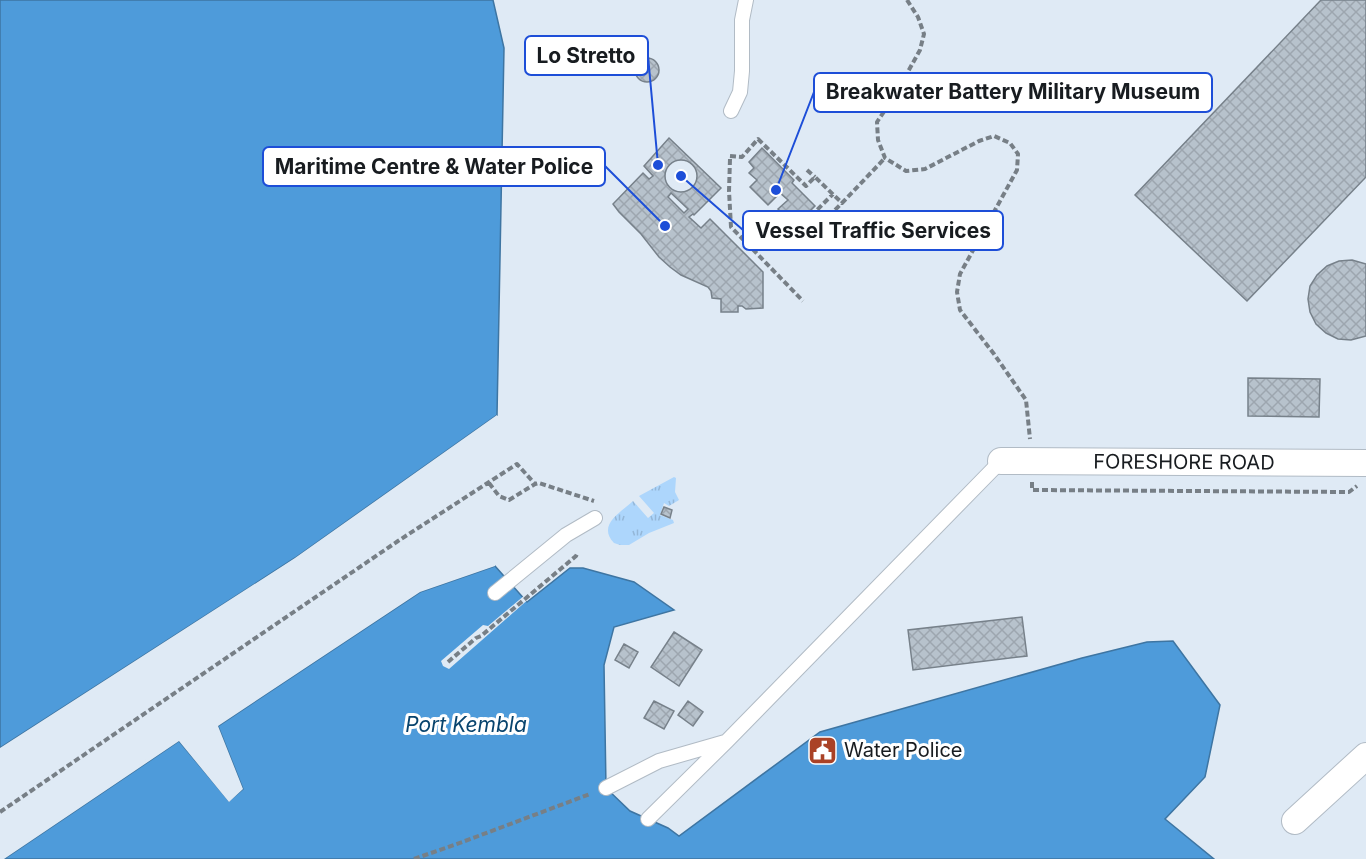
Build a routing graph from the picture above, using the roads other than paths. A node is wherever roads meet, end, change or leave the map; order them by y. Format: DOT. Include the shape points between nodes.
graph roads {
  1 [pos="746,0"];
  2 [pos="731,111"];
  3 [pos="1001,461"];
  4 [pos="1363,473"];
  5 [pos="595,518"];
  6 [pos="495,593"];
  7 [pos="727,741"];
  8 [pos="1366,756"];
  9 [pos="606,788"];
  10 [pos="648,819"];
  11 [pos="1295,822"];
  1 -- 2 [label="lane" via="740,92"];
  3 -- 4 [label="street, FORESHORE ROAD"];
  3 -- 7 [label="lane"];
  5 -- 6 [label="lane" via="566,535"];
  7 -- 9 [label="lane" via="659,761"];
  7 -- 10 [label="lane"];
  8 -- 11 [label="street"];
}
